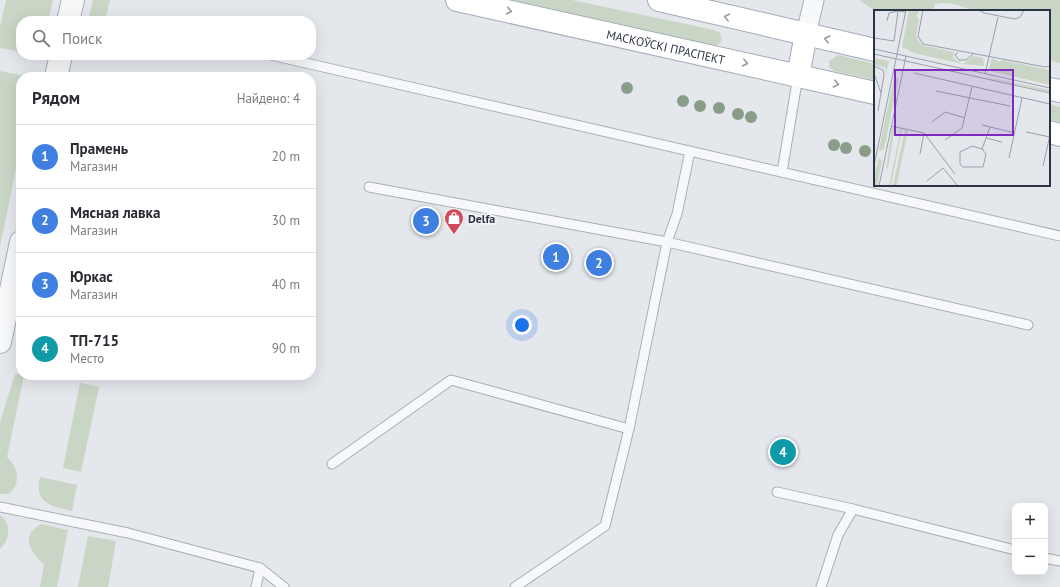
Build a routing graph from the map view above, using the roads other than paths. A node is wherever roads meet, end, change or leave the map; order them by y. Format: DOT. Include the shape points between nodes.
graph roads {
  1 [pos="73,0"];
  2 [pos="457,0"];
  3 [pos="659,0"];
  4 [pos="814,0"];
  5 [pos="69,16"];
  6 [pos="806,34"];
  7 [pos="874,50"];
  8 [pos="60,60"];
  9 [pos="293,60"];
  10 [pos="57,72"];
  11 [pos="798,76"];
  12 [pos="1050,89"];
  13 [pos="1060,91"];
  14 [pos="874,93"];
  15 [pos="1050,132"];
  16 [pos="1060,135"];
  17 [pos="690,151"];
  18 [pos="782,172"];
  19 [pos="369,187"];
  20 [pos="1060,236"];
  21 [pos="667,242"];
  22 [pos="16,266"];
  23 [pos="1028,325"];
  24 [pos="0,342"];
  25 [pos="629,429"];
  26 [pos="332,464"];
  27 [pos="777,492"];
  28 [pos="0,507"];
  29 [pos="853,508"];
  30 [pos="1012,549"];
  31 [pos="1048,559"];
  32 [pos="1060,561"];
  33 [pos="260,568"];
  34 [pos="256,587"];
  35 [pos="284,587"];
  36 [pos="515,587"];
  37 [pos="821,587"];
  1 -- 5 [label="street"];
  2 -- 11 [label="main road, МАСКОЎСКІ ПРАСПЕКТ, one-way"];
  6 -- 3 [label="main road, one-way"];
  4 -- 6 [label="street"];
  7 -- 6 [label="main road, one-way"];
  6 -- 11 [label="main road"];
  8 -- 10 [label="street"];
  9 -- 17 [label="lane"];
  11 -- 14 [label="main road, МАСКОЎСКІ ПРАСПЕКТ, one-way"];
  11 -- 18 [label="lane"];
  12 -- 13 [label="main road"];
  15 -- 16 [label="main road"];
  17 -- 18 [label="lane"];
  17 -- 21 [label="lane"];
  18 -- 20 [label="lane"];
  19 -- 21 [label="lane"];
  21 -- 23 [label="lane"];
  21 -- 25 [label="lane"];
  22 -- 24 [label="street"];
  25 -- 26 [label="lane" via="451,380"];
  25 -- 36 [label="lane" via="605,526"];
  27 -- 29 [label="lane"];
  28 -- 33 [label="lane" via="128,533"];
  29 -- 30 [label="lane"];
  29 -- 37 [label="lane" via="838,535"];
  31 -- 32 [label="lane"];
  33 -- 34 [label="lane"];
  33 -- 35 [label="lane"];
}
